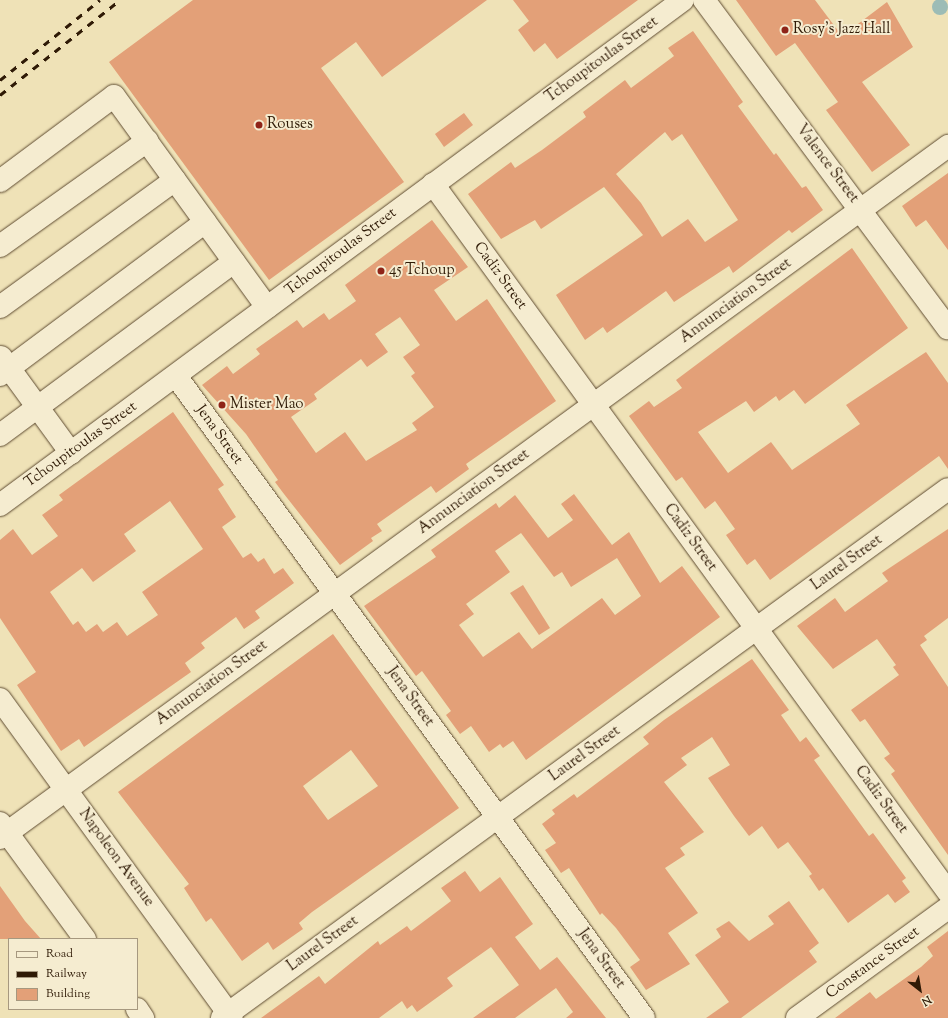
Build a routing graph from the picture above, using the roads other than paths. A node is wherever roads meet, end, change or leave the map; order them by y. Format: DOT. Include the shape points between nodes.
graph roads {
  1 [pos="684,0"];
  2 [pos="704,0"];
  3 [pos="146,141"];
  4 [pos="948,146"];
  5 [pos="174,180"];
  6 [pos="0,181"];
  7 [pos="433,184"];
  8 [pos="861,210"];
  9 [pos="205,222"];
  10 [pos="0,246"];
  11 [pos="234,262"];
  12 [pos="0,307"];
  13 [pos="267,307"];
  14 [pos="948,328"];
  15 [pos="3,367"];
  16 [pos="176,376"];
  17 [pos="594,406"];
  18 [pos="37,407"];
  19 [pos="0,435"];
  20 [pos="71,453"];
  21 [pos="948,489"];
  22 [pos="0,505"];
  23 [pos="335,593"];
  24 [pos="757,630"];
  25 [pos="0,698"];
  26 [pos="66,789"];
  27 [pos="497,818"];
  28 [pos="2,831"];
  29 [pos="948,892"];
  30 [pos="948,908"];
  31 [pos="84,938"];
  32 [pos="228,1016"];
  33 [pos="644,1018"];
  34 [pos="797,1018"];
  1 -- 7 [label="street, Tchoupitoulas Street"];
  2 -- 8 [label="street, Valence Street"];
  3 -- 5 [label="street"];
  3 -- 6 [label="street" via="114,96"];
  3 -- 10 [label="street"];
  4 -- 8 [label="street, Annunciation Street"];
  5 -- 9 [label="street"];
  5 -- 12 [label="street"];
  7 -- 13 [label="street, Tchoupitoulas Street"];
  7 -- 17 [label="street, Cadiz Street"];
  8 -- 14 [label="street, Valence Street"];
  8 -- 17 [label="street, Annunciation Street"];
  9 -- 11 [label="street"];
  9 -- 15 [label="street"];
  11 -- 13 [label="street"];
  11 -- 18 [label="street"];
  13 -- 16 [label="street, Tchoupitoulas Street"];
  15 -- 18 [label="street"];
  16 -- 20 [label="street, Tchoupitoulas Street"];
  16 -- 23 [label="street, Jena Street"];
  17 -- 23 [label="street, Annunciation Street"];
  17 -- 24 [label="street, Cadiz Street"];
  18 -- 19 [label="street"];
  18 -- 20 [label="street"];
  20 -- 22 [label="street, Tchoupitoulas Street"];
  21 -- 24 [label="street, Laurel Street"];
  23 -- 26 [label="street, Annunciation Street"];
  23 -- 27 [label="street, Jena Street"];
  24 -- 27 [label="street, Laurel Street"];
  24 -- 29 [label="street, Cadiz Street"];
  25 -- 26 [label="street, Napoleon Avenue"];
  26 -- 28 [label="street, Annunciation Street"];
  26 -- 32 [label="street, Napoleon Avenue"];
  27 -- 32 [label="street, Laurel Street"];
  27 -- 33 [label="street, Jena Street"];
  28 -- 31 [label="street"];
  30 -- 34 [label="street, Constance Street"];
}
